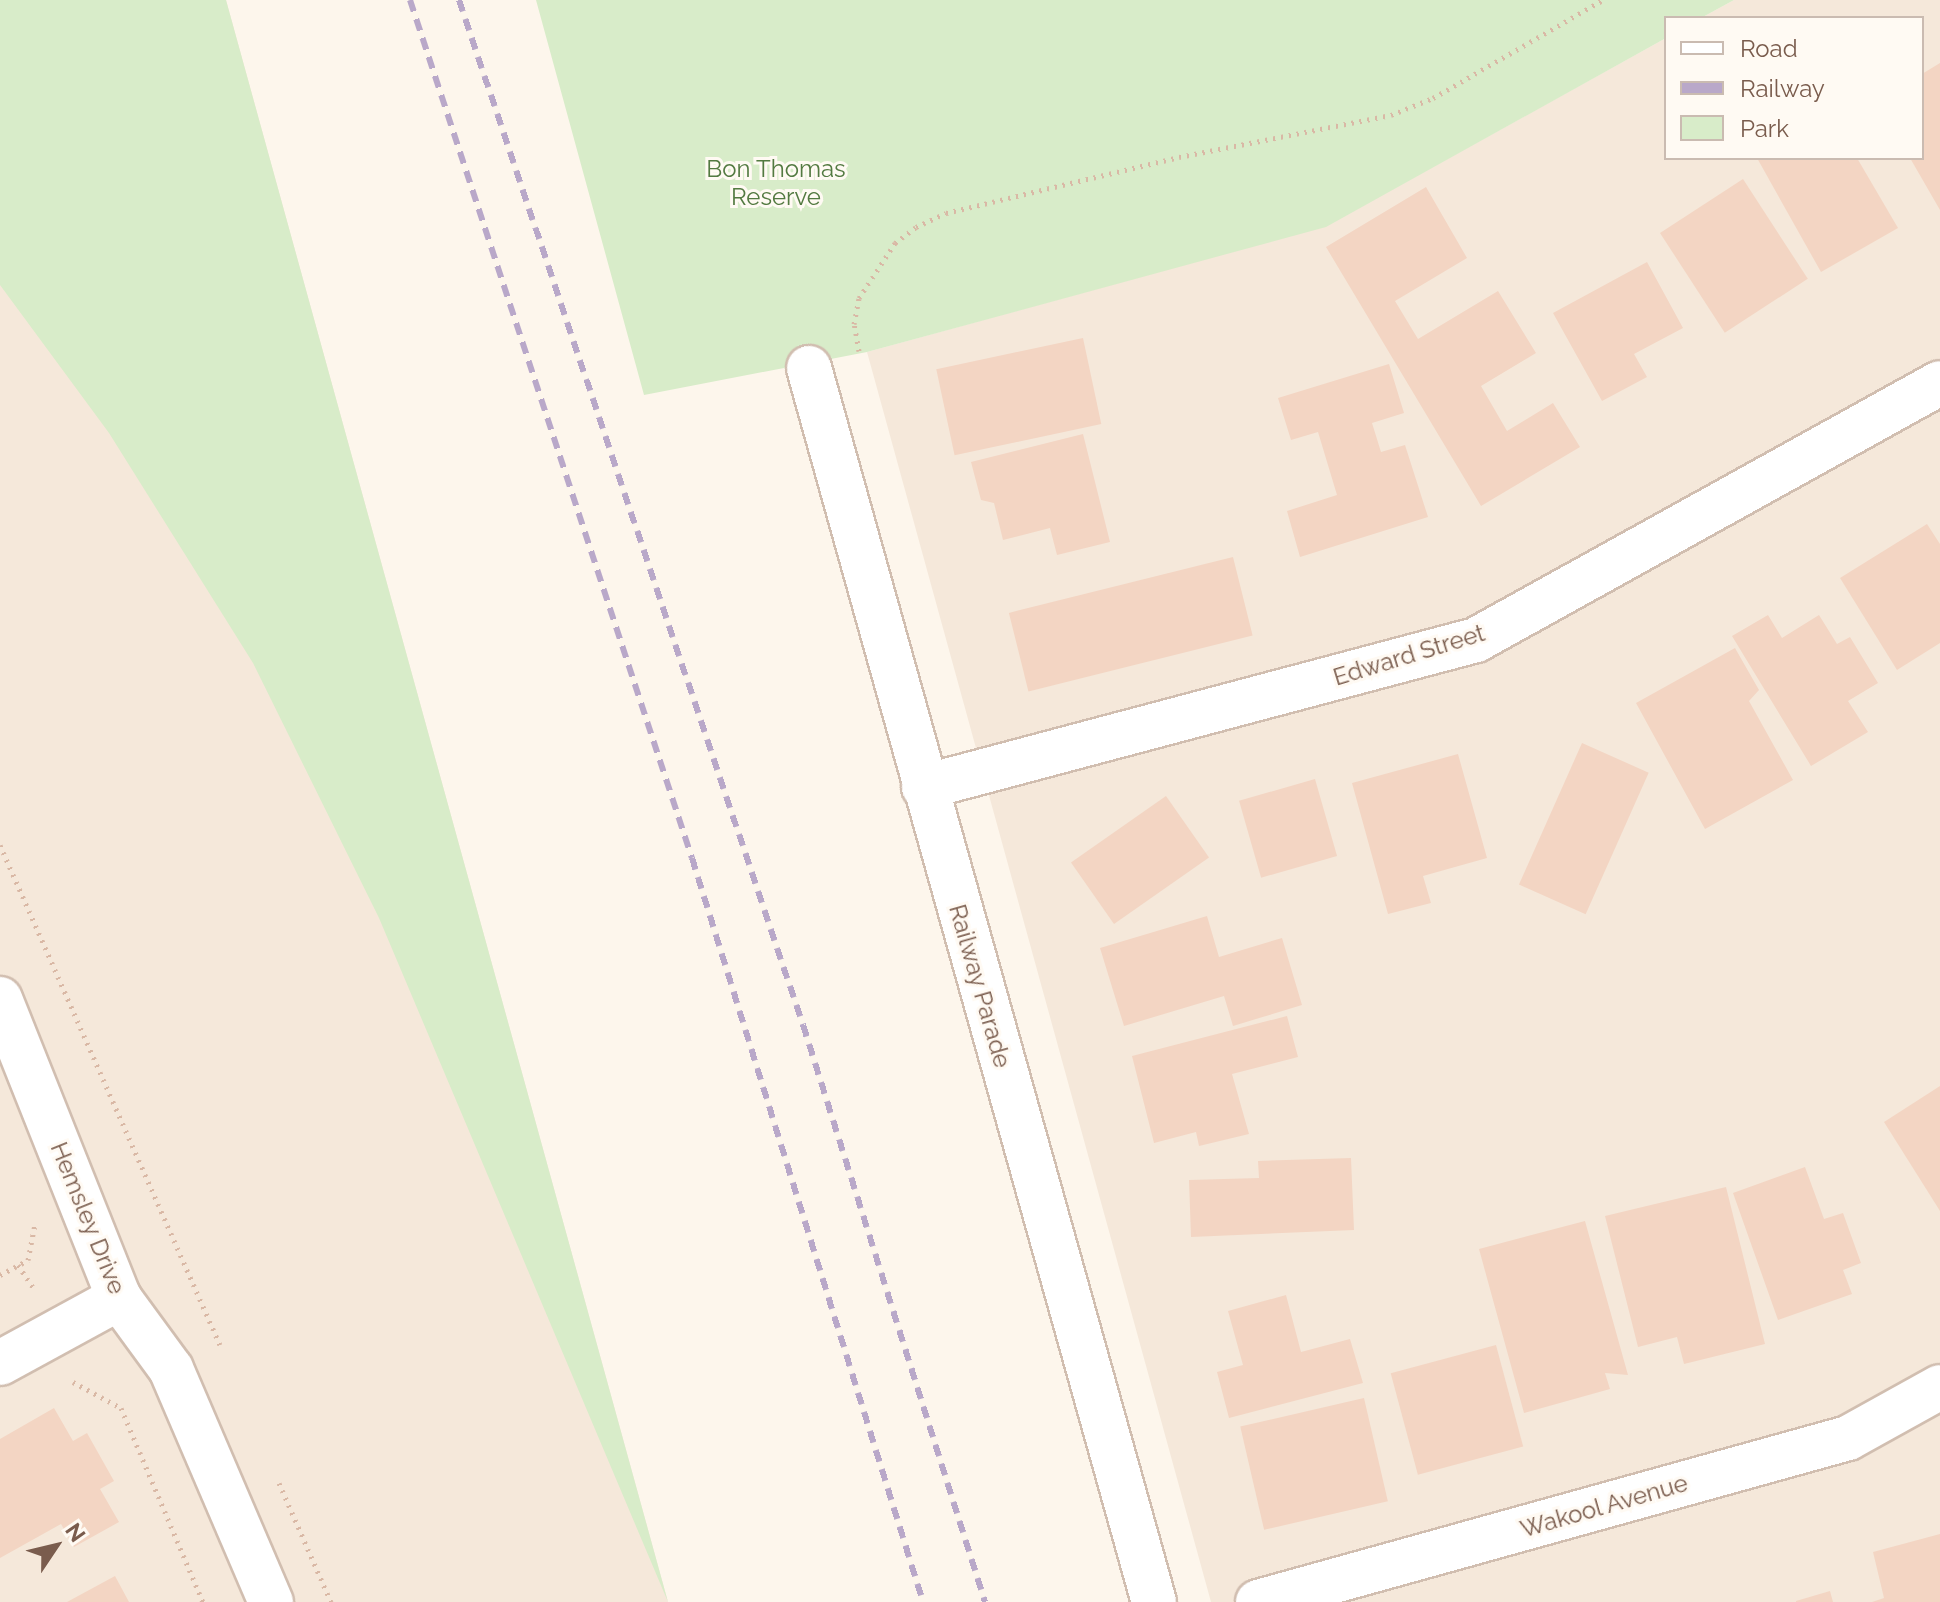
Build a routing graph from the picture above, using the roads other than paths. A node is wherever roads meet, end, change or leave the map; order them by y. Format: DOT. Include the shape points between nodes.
graph roads {
  1 [pos="809,368"];
  2 [pos="1940,383"];
  3 [pos="924,787"];
  4 [pos="0,999"];
  5 [pos="119,1298"];
  6 [pos="0,1363"];
  7 [pos="1940,1387"];
  8 [pos="271,1602"];
  9 [pos="1154,1602"];
  10 [pos="1258,1602"];
  1 -- 3 [label="street, Railway Parade"];
  2 -- 3 [label="street, Edward Street" via="1476,640"];
  3 -- 9 [label="street, Railway Parade"];
  4 -- 5 [label="street, Hemsley Drive"];
  5 -- 6 [label="street"];
  5 -- 8 [label="street, Hemsley Drive" via="171,1369"];
  7 -- 10 [label="street, Wakool Avenue" via="1848,1438"];
}
